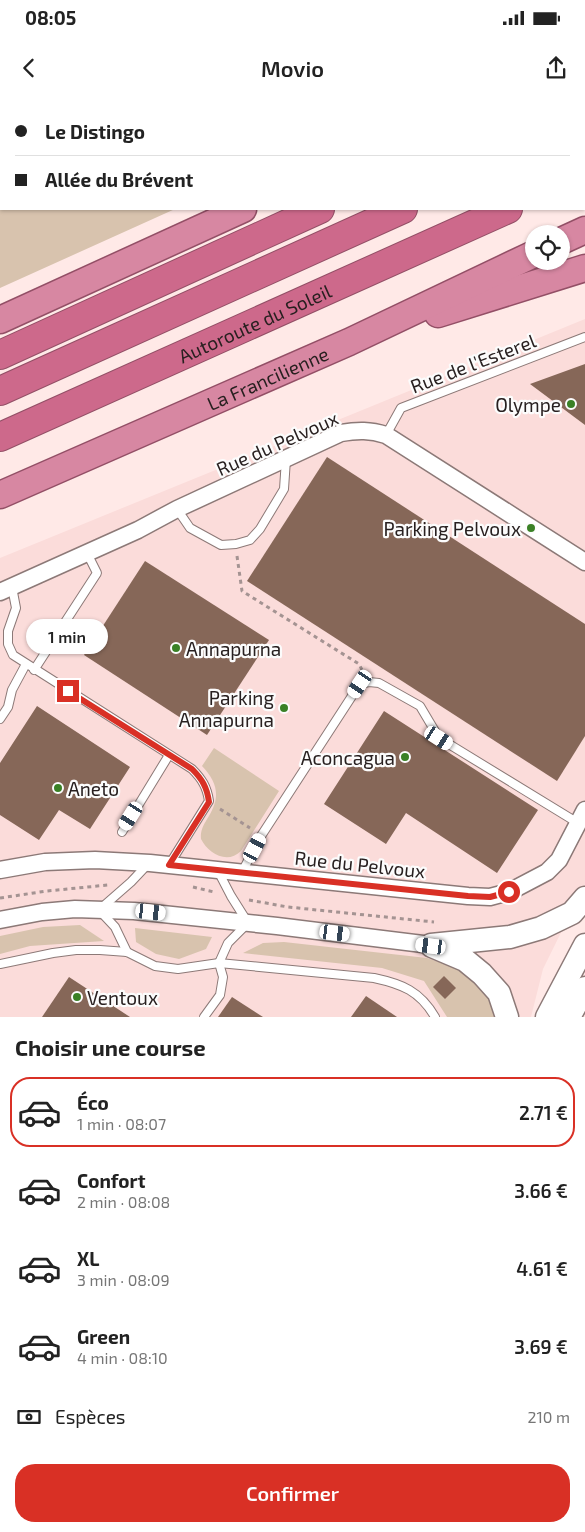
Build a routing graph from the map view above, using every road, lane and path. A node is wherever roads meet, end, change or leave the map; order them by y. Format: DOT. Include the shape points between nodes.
graph roads {
  1 [pos="241,210"];
  2 [pos="318,210"];
  3 [pos="402,210"];
  4 [pos="506,210"];
  5 [pos="585,230"];
  6 [pos="570,237"];
  7 [pos="525,258"];
  8 [pos="585,268"];
  9 [pos="0,320"];
  10 [pos="585,337"];
  11 [pos="349,342"];
  12 [pos="0,355"];
  13 [pos="0,391"];
  14 [pos="386,435"];
  15 [pos="0,437"];
  16 [pos="286,459"];
  17 [pos="0,495"];
  18 [pos="177,510"];
  19 [pos="236,544"];
  20 [pos="87,553"];
  21 [pos="585,562"];
  22 [pos="6,590"];
  23 [pos="26,664"];
  24 [pos="34,670"];
  25 [pos="369,682"];
  26 [pos="0,719"];
  27 [pos="169,755"];
  28 [pos="209,802"];
  29 [pos="581,816"];
  30 [pos="122,832"];
  31 [pos="261,836"];
  32 [pos="150,863"];
  33 [pos="169,865"];
  34 [pos="0,870"];
  35 [pos="217,870"];
  36 [pos="242,872"];
  37 [pos="107,885"];
  38 [pos="0,898"];
  39 [pos="585,898"];
  40 [pos="257,902"];
  41 [pos="99,910"];
  42 [pos="0,920"];
  43 [pos="248,923"];
  44 [pos="442,923"];
  45 [pos="585,945"];
  46 [pos="431,946"];
  47 [pos="127,952"];
  48 [pos="219,963"];
  49 [pos="0,964"];
  50 [pos="585,988"];
  51 [pos="204,1017"];
  52 [pos="435,1017"];
  53 [pos="507,1017"];
  54 [pos="547,1017"];
  55 [pos="569,1017"];
  1 -- 9 [label="highway"];
  2 -- 12 [label="highway"];
  3 -- 13 [label="highway"];
  4 -- 15 [label="highway, Autoroute du Soleil"];
  5 -- 6 [label="highway"];
  7 -- 11 [label="highway, La Francilienne"];
  8 -- 11 [label="highway"];
  10 -- 14 [label="lane, Rue de l'Esterel" via="401,408"];
  11 -- 17 [label="highway, La Francilienne"];
  14 -- 16 [label="street, Rue du Pelvoux" via="358,430 341,433"];
  14 -- 21 [label="street, Rue du Pelvoux"];
  16 -- 18 [label="street, Rue du Pelvoux"];
  16 -- 19 [label="lane" via="284,489 260,530 250,540"];
  18 -- 19 [label="lane" via="190,528 221,545"];
  18 -- 20 [label="street, Rue du Pelvoux"];
  19 -- 25 [label="path" via="242,591 359,664"];
  20 -- 22 [label="street, Rue du Pelvoux"];
  20 -- 24 [label="lane" via="97,573"];
  22 -- 23 [label="lane" via="16,608 8,631 8,644 12,655"];
  23 -- 24 [label="lane"];
  23 -- 26 [label="lane"];
  24 -- 27 [label="lane"];
  25 -- 29 [label="lane" via="380,683 420,706 439,738"];
  25 -- 31 [label="lane" via="360,684"];
  27 -- 28 [label="lane" via="202,779"];
  27 -- 30 [label="lane"];
  28 -- 31 [label="path"];
  28 -- 33 [label="lane"];
  29 -- 36 [label="street, Rue du Pelvoux" via="559,860 547,872 509,892 490,897"];
  31 -- 36 [label="lane"];
  32 -- 33 [label="street, Rue du Pelvoux"];
  32 -- 34 [label="street, Rue du Pelvoux" via="45,862"];
  32 -- 41 [label="lane"];
  33 -- 35 [label="street, Rue du Pelvoux"];
  35 -- 36 [label="street, Rue du Pelvoux"];
  35 -- 43 [label="lane"];
  37 -- 38 [label="path"];
  39 -- 46 [label="main road" via="572,913 541,928 510,937"];
  40 -- 44 [label="path"];
  41 -- 42 [label="street" via="42,912"];
  41 -- 43 [label="street" via="134,910"];
  41 -- 47 [label="lane" via="115,927"];
  43 -- 46 [label="street"];
  43 -- 48 [label="lane" via="228,942"];
  45 -- 54 [label="main road"];
  46 -- 53 [label="main road" via="465,960 482,974 500,993"];
  47 -- 48 [label="lane" via="155,966 178,969"];
  47 -- 49 [label="lane" via="76,950"];
  48 -- 51 [label="lane" via="223,977 220,995"];
  48 -- 52 [label="lane" via="397,983 428,1005"];
  50 -- 55 [label="main road"];
}
